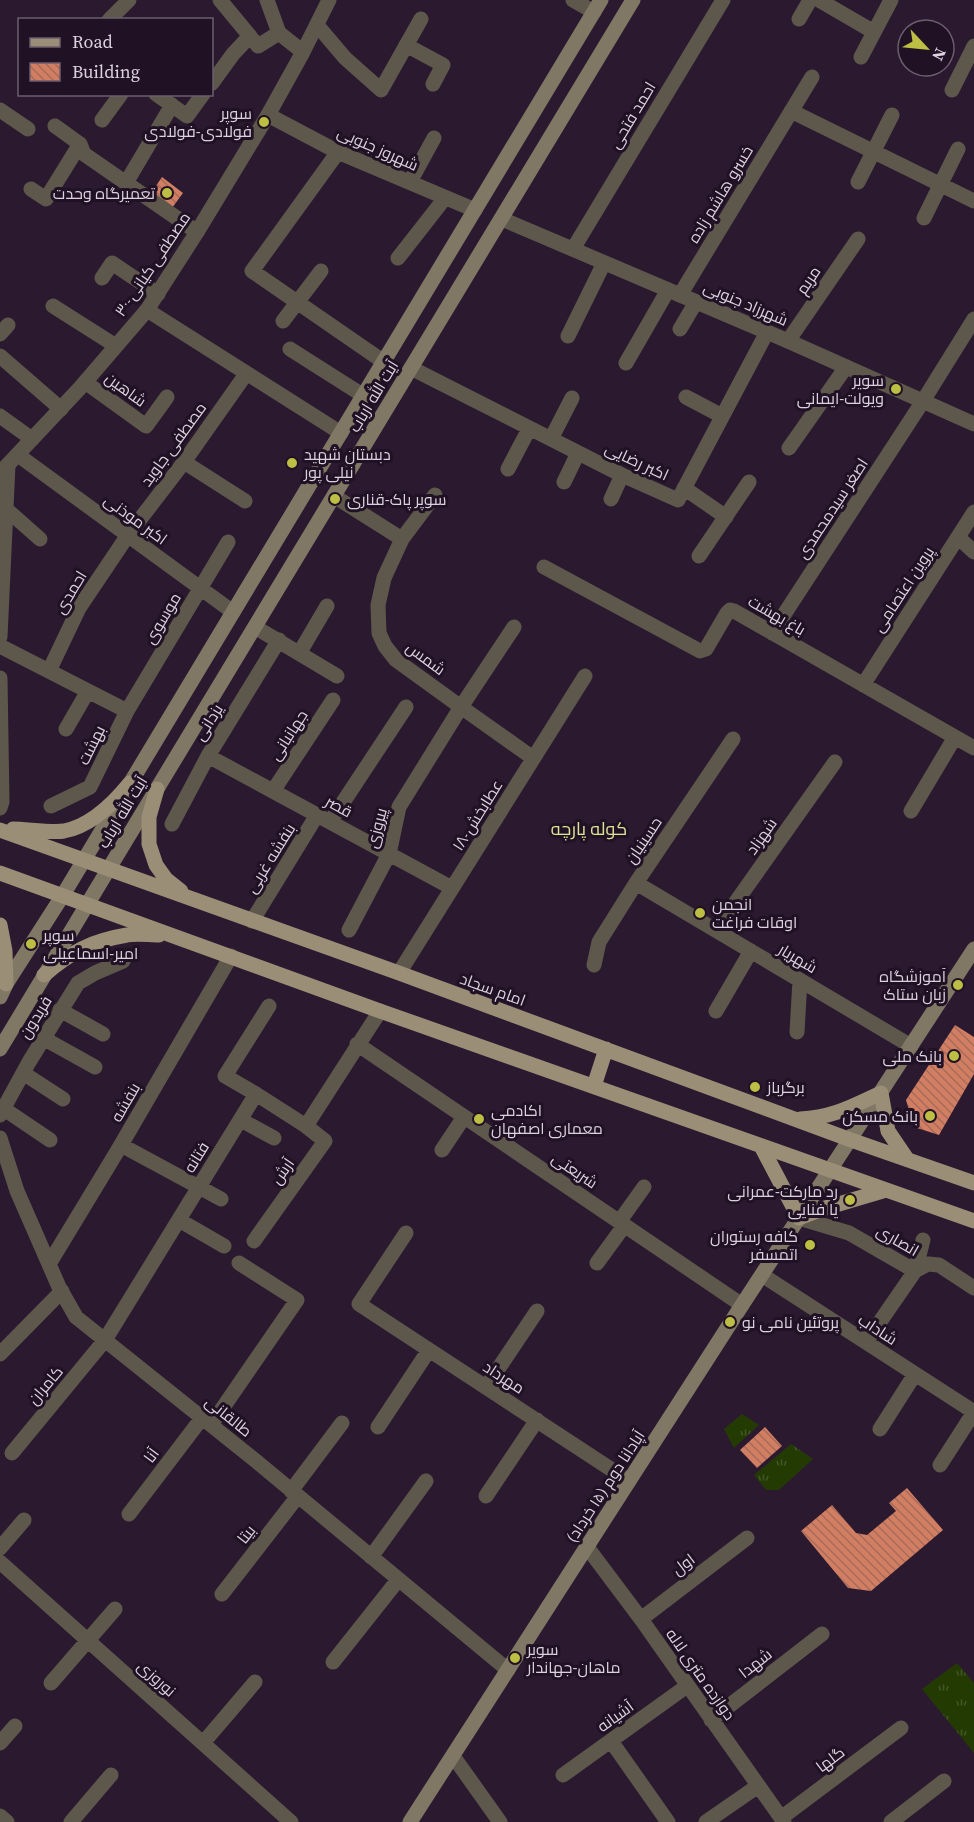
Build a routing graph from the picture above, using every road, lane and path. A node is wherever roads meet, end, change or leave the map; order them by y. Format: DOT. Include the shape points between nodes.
graph roads {
  1 [pos="129,0"];
  2 [pos="220,0"];
  3 [pos="267,0"];
  4 [pos="329,0"];
  5 [pos="573,0"];
  6 [pos="633,0"];
  7 [pos="723,0"];
  8 [pos="810,0"];
  9 [pos="819,0"];
  10 [pos="891,0"];
  11 [pos="598,6"];
  12 [pos="111,18"];
  13 [pos="421,19"];
  14 [pos="799,19"];
  15 [pos="317,25"];
  16 [pos="874,32"];
  17 [pos="279,33"];
  18 [pos="250,36"];
  19 [pos="406,45"];
  20 [pos="303,52"];
  21 [pos="972,54"];
  22 [pos="861,57"];
  23 [pos="812,77"];
  24 [pos="213,82"];
  25 [pos="433,84"];
  26 [pos="952,90"];
  27 [pos="120,96"];
  28 [pos="159,96"];
  29 [pos="202,96"];
  30 [pos="172,105"];
  31 [pos="0,110"];
  32 [pos="791,111"];
  33 [pos="268,115"];
  34 [pos="892,115"];
  35 [pos="102,120"];
  36 [pos="55,126"];
  37 [pos="28,129"];
  38 [pos="434,138"];
  39 [pos="80,144"];
  40 [pos="958,149"];
  41 [pos="338,152"];
  42 [pos="873,152"];
  43 [pos="410,182"];
  44 [pos="858,182"];
  45 [pos="126,183"];
  46 [pos="940,184"];
  47 [pos="31,189"];
  48 [pos="445,198"];
  49 [pos="974,201"];
  50 [pos="475,210"];
  51 [pos="924,218"];
  52 [pos="502,219"];
  53 [pos="197,232"];
  54 [pos="858,239"];
  55 [pos="573,249"];
  56 [pos="398,258"];
  57 [pos="604,263"];
  58 [pos="321,271"];
  59 [pos="102,278"];
  60 [pos="674,293"];
  61 [pos="158,294"];
  62 [pos="297,302"];
  63 [pos="696,302"];
  64 [pos="53,306"];
  65 [pos="147,310"];
  66 [pos="974,319"];
  67 [pos="283,321"];
  68 [pos="680,329"];
  69 [pos="767,332"];
  70 [pos="568,336"];
  71 [pos="788,341"];
  72 [pos="116,346"];
  73 [pos="290,349"];
  74 [pos="0,356"];
  75 [pos="384,362"];
  76 [pos="626,363"];
  77 [pos="846,367"];
  78 [pos="411,368"];
  79 [pos="246,374"];
  80 [pos="85,382"];
  81 [pos="363,396"];
  82 [pos="167,397"];
  83 [pos="686,397"];
  84 [pos="572,398"];
  85 [pos="923,401"];
  86 [pos="61,409"];
  87 [pos="0,416"];
  88 [pos="722,416"];
  89 [pos="974,424"];
  90 [pos="529,429"];
  91 [pos="341,433"];
  92 [pos="32,439"];
  93 [pos="550,439"];
  94 [pos="789,448"];
  95 [pos="578,453"];
  96 [pos="184,462"];
  97 [pos="9,464"];
  98 [pos="508,469"];
  99 [pos="622,475"];
  100 [pos="564,482"];
  101 [pos="749,482"];
  102 [pos="684,488"];
  103 [pos="435,495"];
  104 [pos="334,496"];
  105 [pos="611,499"];
  106 [pos="245,501"];
  107 [pos="6,510"];
  108 [pos="974,512"];
  109 [pos="726,517"];
  110 [pos="128,535"];
  111 [pos="958,537"];
  112 [pos="40,539"];
  113 [pos="402,539"];
  114 [pos="228,542"];
  115 [pos="974,552"];
  116 [pos="699,556"];
  117 [pos="544,567"];
  118 [pos="251,582"];
  119 [pos="201,588"];
  120 [pos="274,596"];
  121 [pos="327,606"];
  122 [pos="233,612"];
  123 [pos="255,627"];
  124 [pos="514,627"];
  125 [pos="771,633"];
  126 [pos="0,637"];
  127 [pos="279,640"];
  128 [pos="0,646"];
  129 [pos="300,652"];
  130 [pos="49,671"];
  131 [pos="337,676"];
  132 [pos="585,676"];
  133 [pos="0,678"];
  134 [pos="863,686"];
  135 [pos="88,691"];
  136 [pos="333,700"];
  137 [pos="406,707"];
  138 [pos="461,707"];
  139 [pos="128,711"];
  140 [pos="66,729"];
  141 [pos="955,737"];
  142 [pos="732,739"];
  143 [pos="974,748"];
  144 [pos="208,756"];
  145 [pos="1,757"];
  146 [pos="533,758"];
  147 [pos="835,762"];
  148 [pos="130,783"];
  149 [pos="157,789"];
  150 [pos="273,791"];
  151 [pos="51,806"];
  152 [pos="0,808"];
  153 [pos="911,811"];
  154 [pos="324,818"];
  155 [pos="172,824"];
  156 [pos="0,829"];
  157 [pos="389,854"];
  158 [pos="87,855"];
  159 [pos="108,869"];
  160 [pos="0,873"];
  161 [pos="636,882"];
  162 [pos="452,888"];
  163 [pos="63,895"];
  164 [pos="193,900"];
  165 [pos="87,903"];
  166 [pos="252,921"];
  167 [pos="0,925"];
  168 [pos="349,930"];
  169 [pos="716,930"];
  170 [pos="174,936"];
  171 [pos="974,949"];
  172 [pos="750,951"];
  173 [pos="231,956"];
  174 [pos="123,961"];
  175 [pos="594,965"];
  176 [pos="399,973"];
  177 [pos="44,975"];
  178 [pos="800,980"];
  179 [pos="2,989"];
  180 [pos="269,1006"];
  181 [pos="60,1010"];
  182 [pos="380,1011"];
  183 [pos="716,1011"];
  184 [pos="22,1013"];
  185 [pos="797,1032"];
  186 [pos="104,1034"];
  187 [pos="44,1038"];
  188 [pos="357,1044"];
  189 [pos="911,1046"];
  190 [pos="0,1049"];
  191 [pos="606,1049"];
  192 [pos="94,1068"];
  193 [pos="23,1073"];
  194 [pos="594,1086"];
  195 [pos="881,1093"];
  196 [pos="256,1094"];
  197 [pos="63,1099"];
  198 [pos="2,1112"];
  199 [pos="464,1117"];
  200 [pos="795,1119"];
  201 [pos="241,1120"];
  202 [pos="306,1126"];
  203 [pos="0,1138"];
  204 [pos="274,1138"];
  205 [pos="50,1140"];
  206 [pos="851,1140"];
  207 [pos="121,1144"];
  208 [pos="761,1146"];
  209 [pos="442,1150"];
  210 [pos="907,1160"];
  211 [pos="831,1170"];
  212 [pos="974,1183"];
  213 [pos="199,1187"];
  214 [pos="644,1187"];
  215 [pos="886,1190"];
  216 [pos="221,1199"];
  217 [pos="799,1218"];
  218 [pos="179,1220"];
  219 [pos="974,1221"];
  220 [pos="621,1224"];
  221 [pos="406,1233"];
  222 [pos="923,1240"];
  223 [pos="254,1241"];
  224 [pos="224,1246"];
  225 [pos="239,1263"];
  226 [pos="597,1263"];
  227 [pos="49,1264"];
  228 [pos="915,1270"];
  229 [pos="762,1275"];
  230 [pos="974,1288"];
  231 [pos="62,1291"];
  232 [pos="742,1305"];
  233 [pos="537,1311"];
  234 [pos="105,1340"];
  235 [pos="866,1342"];
  236 [pos="429,1350"];
  237 [pos="0,1353"];
  238 [pos="915,1374"];
  239 [pos="486,1388"];
  240 [pos="974,1412"];
  241 [pos="537,1420"];
  242 [pos="207,1421"];
  243 [pos="342,1423"];
  244 [pos="378,1427"];
  245 [pos="880,1429"];
  246 [pos="12,1453"];
  247 [pos="940,1465"];
  248 [pos="426,1481"];
  249 [pos="629,1481"];
  250 [pos="295,1494"];
  251 [pos="486,1496"];
  252 [pos="129,1514"];
  253 [pos="24,1520"];
  254 [pos="747,1538"];
  255 [pos="587,1547"];
  256 [pos="0,1548"];
  257 [pos="371,1557"];
  258 [pos="0,1562"];
  259 [pos="398,1580"];
  260 [pos="222,1594"];
  261 [pos="115,1609"];
  262 [pos="641,1619"];
  263 [pos="822,1634"];
  264 [pos="88,1641"];
  265 [pos="333,1662"];
  266 [pos="508,1670"];
  267 [pos="255,1682"];
  268 [pos="51,1683"];
  269 [pos="687,1686"];
  270 [pos="711,1720"];
  271 [pos="15,1726"];
  272 [pos="901,1728"];
  273 [pos="611,1741"];
  274 [pos="0,1743"];
  275 [pos="203,1743"];
  276 [pos="453,1756"];
  277 [pos="111,1775"];
  278 [pos="563,1775"];
  279 [pos="944,1781"];
  280 [pos="758,1786"];
  281 [pos="0,1816"];
  282 [pos="783,1820"];
  283 [pos="7,1822"];
  284 [pos="71,1822"];
  285 [pos="291,1822"];
  286 [pos="410,1822"];
  287 [pos="500,1822"];
  288 [pos="668,1822"];
  289 [pos="706,1822"];
  290 [pos="891,1822"];
  1 -- 12 [label="street"];
  2 -- 18 [label="street"];
  3 -- 17 [label="street"];
  4 -- 15 [label="street, ۳۰-مصطفی کیانی"];
  5 -- 11 [label="street"];
  6 -- 52 [label="main road, آیت الله ارباب"];
  7 -- 55 [label="street, احمد فتحی"];
  8 -- 14 [label="street"];
  9 -- 16 [label="street"];
  10 -- 16 [label="street"];
  11 -- 50 [label="main road, آیت الله ارباب"];
  13 -- 19 [label="street"];
  15 -- 19 [label="street" via="345,58 381,90"];
  15 -- 20 [label="street, ۳۰-مصطفی کیانی"];
  16 -- 22 [label="street"];
  17 -- 18 [label="street" via="258,46"];
  17 -- 20 [label="street"];
  18 -- 24 [label="street"];
  19 -- 25 [label="street" via="443,65"];
  20 -- 33 [label="street, ۳۰-مصطفی کیانی"];
  21 -- 26 [label="street"];
  23 -- 32 [label="street, خسرو هاشم زاده"];
  27 -- 35 [label="street"];
  28 -- 30 [label="street"];
  29 -- 30 [label="street" via="187,116"];
  30 -- 45 [label="street"];
  31 -- 37 [label="street"];
  32 -- 42 [label="street"];
  32 -- 60 [label="street, خسرو هاشم زاده"];
  33 -- 41 [label="street, شهروز جنوبی"];
  33 -- 53 [label="street, ۳۰-مصطفی کیانی"];
  34 -- 42 [label="street"];
  36 -- 39 [label="street"];
  38 -- 43 [label="street"];
  39 -- 45 [label="street" via="84,154"];
  39 -- 47 [label="street" via="46,199"];
  40 -- 46 [label="street"];
  41 -- 43 [label="street, شهروز جنوبی"];
  41 -- 62 [label="street" via="252,271"];
  42 -- 44 [label="street"];
  42 -- 46 [label="street"];
  43 -- 48 [label="street, شهروز جنوبی"];
  45 -- 53 [label="street"];
  46 -- 49 [label="street"];
  46 -- 51 [label="street"];
  48 -- 50 [label="street, شهروز جنوبی"];
  48 -- 56 [label="street"];
  50 -- 75 [label="main road, آیت الله ارباب"];
  52 -- 55 [label="street, شهرزاد جنوبی"];
  52 -- 78 [label="main road, آیت الله ارباب"];
  53 -- 61 [label="street, ۳۰-مصطفی کیانی"];
  54 -- 71 [label="street, مریم"];
  55 -- 57 [label="street, شهرزاد جنوبی"];
  57 -- 60 [label="street, شهرزاد جنوبی"];
  57 -- 70 [label="street"];
  58 -- 62 [label="street"];
  59 -- 61 [label="street" via="112,263"];
  60 -- 63 [label="street, شهرزاد جنوبی"];
  60 -- 76 [label="street, خسرو هاشم زاده"];
  61 -- 65 [label="street, ۳۰-مصطفی کیانی"];
  62 -- 67 [label="street"];
  62 -- 75 [label="street"];
  63 -- 68 [label="street"];
  63 -- 69 [label="street, شهرزاد جنوبی"];
  64 -- 72 [label="street"];
  65 -- 72 [label="street, ۳۰-مصطفی کیانی"];
  65 -- 79 [label="street"];
  66 -- 85 [label="street, اصغر سیدمحمدی"];
  69 -- 71 [label="street, شهرزاد جنوبی"];
  69 -- 88 [label="street, اکبر رضایی"];
  71 -- 77 [label="street, شهرزاد جنوبی"];
  72 -- 80 [label="street, ۳۰-مصطفی کیانی"];
  73 -- 81 [label="street"];
  74 -- 86 [label="street"];
  75 -- 81 [label="main road, آیت الله ارباب"];
  77 -- 85 [label="street, شهرزاد جنوبی"];
  77 -- 94 [label="street"];
  78 -- 90 [label="street, اکبر رضایی"];
  78 -- 104 [label="main road, آیت الله ارباب"];
  79 -- 91 [label="street"];
  79 -- 96 [label="street, مصطفی جاوید"];
  80 -- 82 [label="street, شاهین" via="146,426"];
  80 -- 86 [label="street, ۳۰-مصطفی کیانی"];
  81 -- 91 [label="main road, آیت الله ارباب"];
  83 -- 88 [label="street"];
  84 -- 93 [label="street"];
  85 -- 89 [label="street, شهرزاد جنوبی"];
  85 -- 125 [label="street, اصغر سیدمحمدی"];
  86 -- 92 [label="street, ۳۰-مصطفی کیانی"];
  87 -- 92 [label="street"];
  88 -- 102 [label="street, اکبر رضایی"];
  90 -- 93 [label="street, اکبر رضایی"];
  90 -- 98 [label="street"];
  91 -- 118 [label="main road, آیت الله ارباب"];
  92 -- 97 [label="street, ۳۰-مصطفی کیانی"];
  93 -- 95 [label="street, اکبر رضایی"];
  95 -- 99 [label="street, اکبر رضایی"];
  95 -- 100 [label="street"];
  96 -- 106 [label="street"];
  96 -- 110 [label="street, مصطفی جاوید"];
  97 -- 107 [label="street"];
  97 -- 110 [label="street, اکبر موذنی"];
  99 -- 102 [label="street, اکبر رضایی" via="676,500"];
  99 -- 105 [label="street"];
  101 -- 109 [label="street"];
  102 -- 109 [label="street"];
  103 -- 113 [label="street, شمس"];
  104 -- 113 [label="street"];
  104 -- 120 [label="main road, آیت الله ارباب"];
  107 -- 112 [label="street"];
  107 -- 126 [label="street"];
  108 -- 111 [label="street, پروین اعتصامی"];
  109 -- 116 [label="street"];
  110 -- 119 [label="street, اکبر موذنی"];
  110 -- 130 [label="street, احمدی" via="79,608"];
  111 -- 115 [label="street"];
  111 -- 134 [label="street, پروین اعتصامی"];
  113 -- 138 [label="street, شمس" via="384,578 378,604 379,633 396,660"];
  114 -- 119 [label="street, موسوی"];
  117 -- 125 [label="street, باغ بهشت" via="700,651 706,649 730,610"];
  118 -- 120 [label="main road"];
  118 -- 122 [label="main road, آیت الله ارباب"];
  119 -- 122 [label="street, اکبر موذنی"];
  119 -- 139 [label="street, موسوی"];
  120 -- 123 [label="main road, آیت الله ارباب"];
  121 -- 129 [label="street"];
  122 -- 148 [label="main road, آیت الله ارباب"];
  123 -- 127 [label="street"];
  123 -- 149 [label="main road, آیت الله ارباب"];
  124 -- 138 [label="street"];
  125 -- 134 [label="street, باغ بهشت"];
  127 -- 129 [label="street"];
  127 -- 144 [label="street, یزدانی"];
  128 -- 130 [label="street"];
  129 -- 131 [label="street"];
  130 -- 135 [label="street"];
  132 -- 146 [label="street, ۱۸-عطابخش"];
  133 -- 145 [label="street"];
  134 -- 141 [label="street, باغ بهشت"];
  135 -- 139 [label="street"];
  135 -- 140 [label="street"];
  136 -- 150 [label="street, جهانبانی"];
  137 -- 154 [label="street, بنفشه غربی"];
  138 -- 146 [label="street, شمس"];
  138 -- 157 [label="street, پیروزی" via="399,807"];
  139 -- 151 [label="street, بهشت" via="90,788"];
  141 -- 143 [label="street, باغ بهشت"];
  141 -- 153 [label="street"];
  142 -- 161 [label="street, حسینیان"];
  144 -- 150 [label="street, قصر"];
  144 -- 155 [label="street, یزدانی"];
  145 -- 152 [label="street"];
  146 -- 162 [label="street, ۱۸-عطابخش"];
  147 -- 169 [label="street, شهزاد"];
  148 -- 156 [label="main road" via="113,803 88,822 63,831"];
  148 -- 158 [label="main road, آیت الله ارباب"];
  149 -- 159 [label="main road, آیت الله ارباب"];
  149 -- 164 [label="main road" via="149,817 149,844 166,879"];
  150 -- 154 [label="street, قصر"];
  154 -- 157 [label="street, قصر"];
  154 -- 166 [label="street, بنفشه غربی"];
  156 -- 158 [label="main road, امام سجاد"];
  157 -- 162 [label="street, قصر"];
  157 -- 168 [label="street, پیروزی"];
  158 -- 159 [label="main road, امام سجاد"];
  158 -- 163 [label="main road, آیت الله ارباب"];
  159 -- 164 [label="main road, امام سجاد"];
  159 -- 165 [label="main road, آیت الله ارباب"];
  160 -- 163 [label="main road"];
  161 -- 169 [label="street, شهریار"];
  161 -- 175 [label="street, حسینیان" via="598,942"];
  162 -- 176 [label="street, ۱۸-عطابخش"];
  163 -- 165 [label="main road"];
  163 -- 179 [label="main road, آیت الله ارباب"];
  164 -- 166 [label="main road, امام سجاد"];
  165 -- 170 [label="main road"];
  165 -- 177 [label="main road, آیت الله ارباب"];
  166 -- 176 [label="main road, امام سجاد"];
  167 -- 179 [label="main road" via="5,951"];
  169 -- 172 [label="street, شهریار"];
  170 -- 173 [label="main road"];
  170 -- 177 [label="main road" via="129,934 92,944 68,955"];
  171 -- 189 [label="main road, آپادانا دوم (۱۵ خرداد)"];
  172 -- 178 [label="street, شهریار"];
  172 -- 183 [label="street"];
  173 -- 182 [label="main road"];
  173 -- 207 [label="street, بنفشه"];
  174 -- 181 [label="street, فریدون" via="78,983"];
  176 -- 191 [label="main road, امام سجاد"];
  177 -- 184 [label="main road, آیت الله ارباب"];
  178 -- 185 [label="street"];
  178 -- 189 [label="street, شهریار"];
  179 -- 184 [label="main road" via="19,996"];
  180 -- 196 [label="street" via="225,1076"];
  181 -- 186 [label="street"];
  181 -- 187 [label="street, فریدون"];
  182 -- 188 [label="street"];
  182 -- 194 [label="main road"];
  184 -- 190 [label="main road, آیت الله ارباب"];
  187 -- 192 [label="street"];
  187 -- 193 [label="street, فریدون"];
  188 -- 199 [label="street, شریعتی"];
  188 -- 202 [label="street"];
  189 -- 195 [label="main road, آپادانا دوم (۱۵ خرداد)"];
  191 -- 194 [label="main road"];
  191 -- 200 [label="main road, امام سجاد"];
  193 -- 197 [label="street"];
  193 -- 198 [label="street, فریدون"];
  194 -- 208 [label="main road"];
  195 -- 200 [label="main road" via="842,1112"];
  195 -- 206 [label="main road, آپادانا دوم (۱۵ خرداد)"];
  195 -- 210 [label="main road" via="888,1131"];
  196 -- 201 [label="street, فتانه"];
  196 -- 202 [label="street, آرش"];
  198 -- 205 [label="street"];
  199 -- 209 [label="street"];
  199 -- 220 [label="street, شریعتی"];
  200 -- 206 [label="main road, امام سجاد"];
  201 -- 204 [label="street"];
  201 -- 213 [label="street, فتانه"];
  202 -- 223 [label="street, آرش" via="325,1141"];
  203 -- 227 [label="street, طالقانی" via="17,1191"];
  206 -- 210 [label="main road, امام سجاد"];
  206 -- 211 [label="main road, آپادانا دوم (۱۵ خرداد)"];
  207 -- 213 [label="street"];
  207 -- 227 [label="street, بنفشه"];
  208 -- 211 [label="main road"];
  208 -- 217 [label="main road"];
  210 -- 212 [label="main road, امام سجاد"];
  211 -- 215 [label="main road"];
  211 -- 217 [label="main road, آپادانا دوم (۱۵ خرداد)"];
  213 -- 216 [label="street"];
  213 -- 218 [label="street, فتانه"];
  214 -- 220 [label="street"];
  215 -- 217 [label="main road"];
  215 -- 219 [label="main road"];
  217 -- 228 [label="street, انصاری" via="849,1233"];
  217 -- 229 [label="main road, آپادانا دوم (۱۵ خرداد)"];
  218 -- 224 [label="street"];
  218 -- 234 [label="street, فتانه"];
  220 -- 226 [label="street"];
  220 -- 232 [label="street, شریعتی"];
  221 -- 236 [label="street, مهرداد" via="359,1304"];
  222 -- 228 [label="street"];
  225 -- 242 [label="street, آنا" via="297,1300"];
  227 -- 231 [label="street, طالقانی"];
  228 -- 230 [label="street, انصاری" via="928,1264 939,1265"];
  228 -- 235 [label="street"];
  229 -- 232 [label="main road, آپادانا دوم (۱۵ خرداد)"];
  229 -- 235 [label="street, شاداب"];
  231 -- 234 [label="street, طالقانی" via="76,1317"];
  231 -- 237 [label="street"];
  232 -- 249 [label="main road, آپادانا دوم (۱۵ خرداد)"];
  233 -- 239 [label="street"];
  234 -- 242 [label="street, طالقانی"];
  234 -- 246 [label="street, کامران"];
  235 -- 238 [label="street, شاداب"];
  236 -- 239 [label="street, مهرداد"];
  236 -- 244 [label="street"];
  238 -- 240 [label="street, شاداب"];
  238 -- 245 [label="street"];
  239 -- 241 [label="street, مهرداد"];
  240 -- 247 [label="street"];
  241 -- 249 [label="street, مهرداد"];
  241 -- 251 [label="street"];
  242 -- 250 [label="street, طالقانی"];
  242 -- 252 [label="street, آنا"];
  243 -- 250 [label="street, بیتا"];
  248 -- 257 [label="street"];
  249 -- 255 [label="main road, آپادانا دوم (۱۵ خرداد)"];
  250 -- 257 [label="street, طالقانی"];
  250 -- 260 [label="street, بیتا"];
  253 -- 256 [label="street"];
  254 -- 262 [label="street, اول"];
  255 -- 262 [label="street, دوازده متری لاله"];
  255 -- 266 [label="main road, آپادانا دوم (۱۵ خرداد)"];
  257 -- 259 [label="street, طالقانی"];
  258 -- 264 [label="street, نوروزی"];
  259 -- 265 [label="street"];
  259 -- 266 [label="street, طالقانی"];
  261 -- 264 [label="street"];
  262 -- 269 [label="street, دوازده متری لاله"];
  263 -- 270 [label="street, شهدا"];
  264 -- 268 [label="street"];
  264 -- 275 [label="street, نوروزی"];
  266 -- 276 [label="main road, آپادانا دوم (۱۵ خرداد)"];
  267 -- 275 [label="street"];
  269 -- 270 [label="street, دوازده متری لاله"];
  269 -- 273 [label="street, آشیانه"];
  270 -- 280 [label="street, دوازده متری لاله"];
  271 -- 274 [label="street"];
  272 -- 282 [label="street, گلها"];
  273 -- 278 [label="street, آشیانه"];
  273 -- 288 [label="street"];
  275 -- 285 [label="street, نوروزی"];
  276 -- 286 [label="main road, آپادانا دوم (۱۵ خرداد)"];
  276 -- 287 [label="street"];
  277 -- 284 [label="street"];
  279 -- 290 [label="street"];
  280 -- 282 [label="street, دوازده متری لاله"];
  280 -- 289 [label="street"];
  281 -- 283 [label="street"];
}
